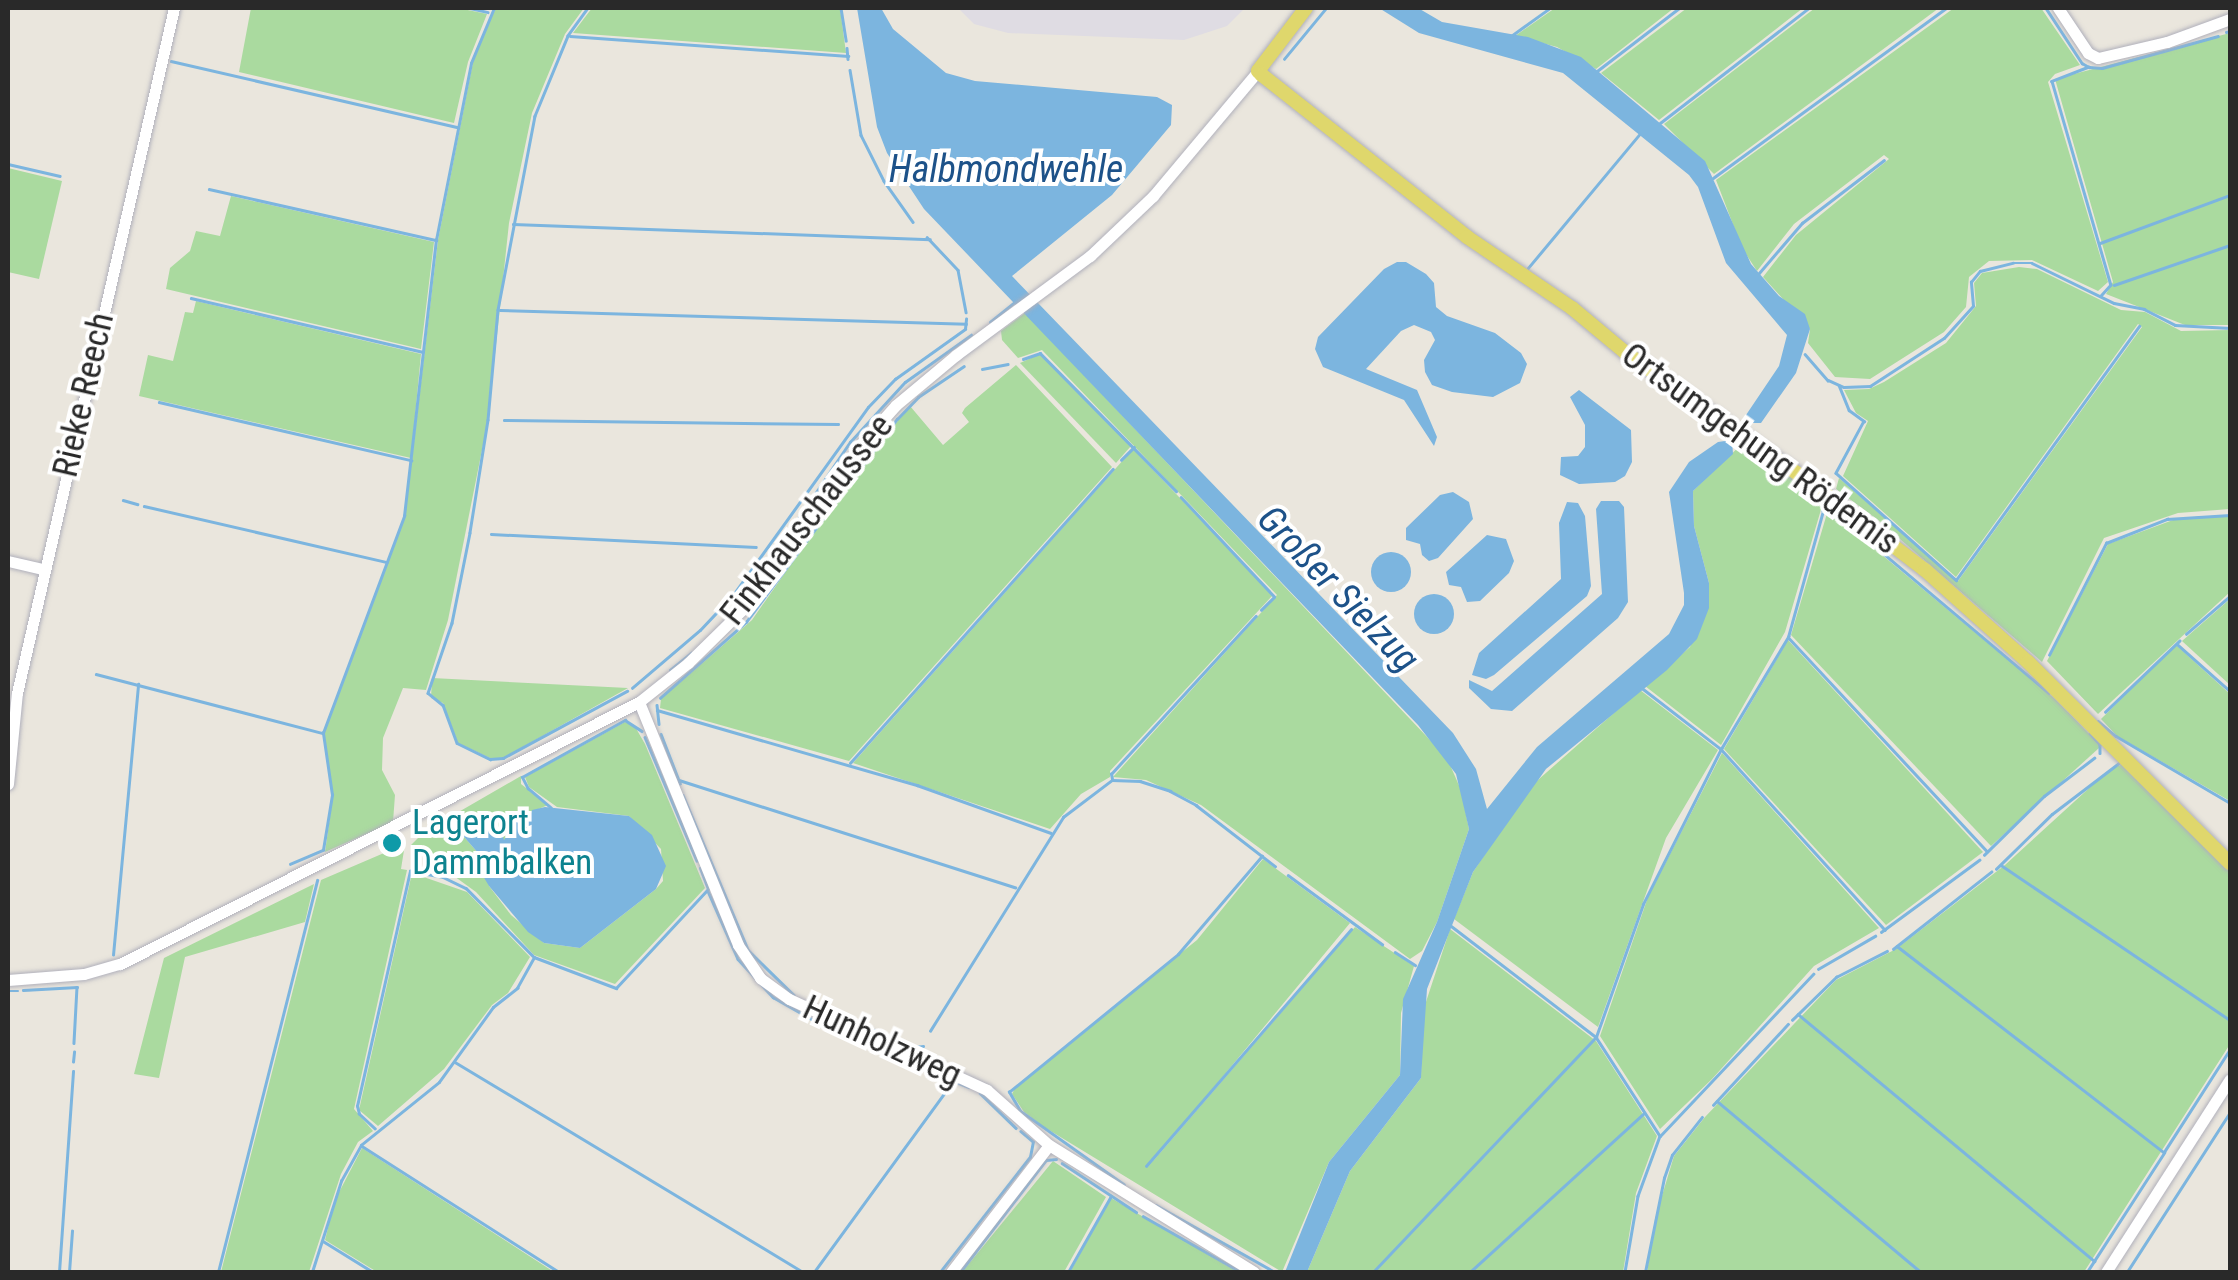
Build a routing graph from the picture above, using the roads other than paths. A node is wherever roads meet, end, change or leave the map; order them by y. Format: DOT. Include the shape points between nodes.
graph roads {
  1 [pos="174,8"];
  2 [pos="1306,8"];
  3 [pos="2058,8"];
  4 [pos="2230,19"];
  5 [pos="1258,71"];
  6 [pos="8,561"];
  7 [pos="44,569"];
  8 [pos="638,702"];
  9 [pos="8,784"];
  10 [pos="2230,863"];
  11 [pos="8,980"];
  12 [pos="2230,1079"];
  13 [pos="1049,1145"];
  14 [pos="952,1272"];
  15 [pos="1254,1272"];
  16 [pos="2106,1272"];
  1 -- 7 [label="street, Rieke Reech"];
  2 -- 5 [label="main road"];
  3 -- 4 [label="street" via="2098,58"];
  5 -- 8 [label="street, Finkhauschaussee" via="1153,196 1090,256 896,405 747,605"];
  5 -- 10 [label="main road, Ortsumgehung Rödemis" via="1467,237 1925,570 2028,662"];
  6 -- 7 [label="street"];
  7 -- 9 [label="street, Rieke Reech" via="13,714"];
  8 -- 11 [label="street, Finkhauschaussee" via="120,964"];
  8 -- 13 [label="street, Hunholzweg" via="738,945 760,978 789,999 987,1090"];
  12 -- 16 [label="street"];
  13 -- 14 [label="street"];
  13 -- 15 [label="street, Hunholzweg"];
}
